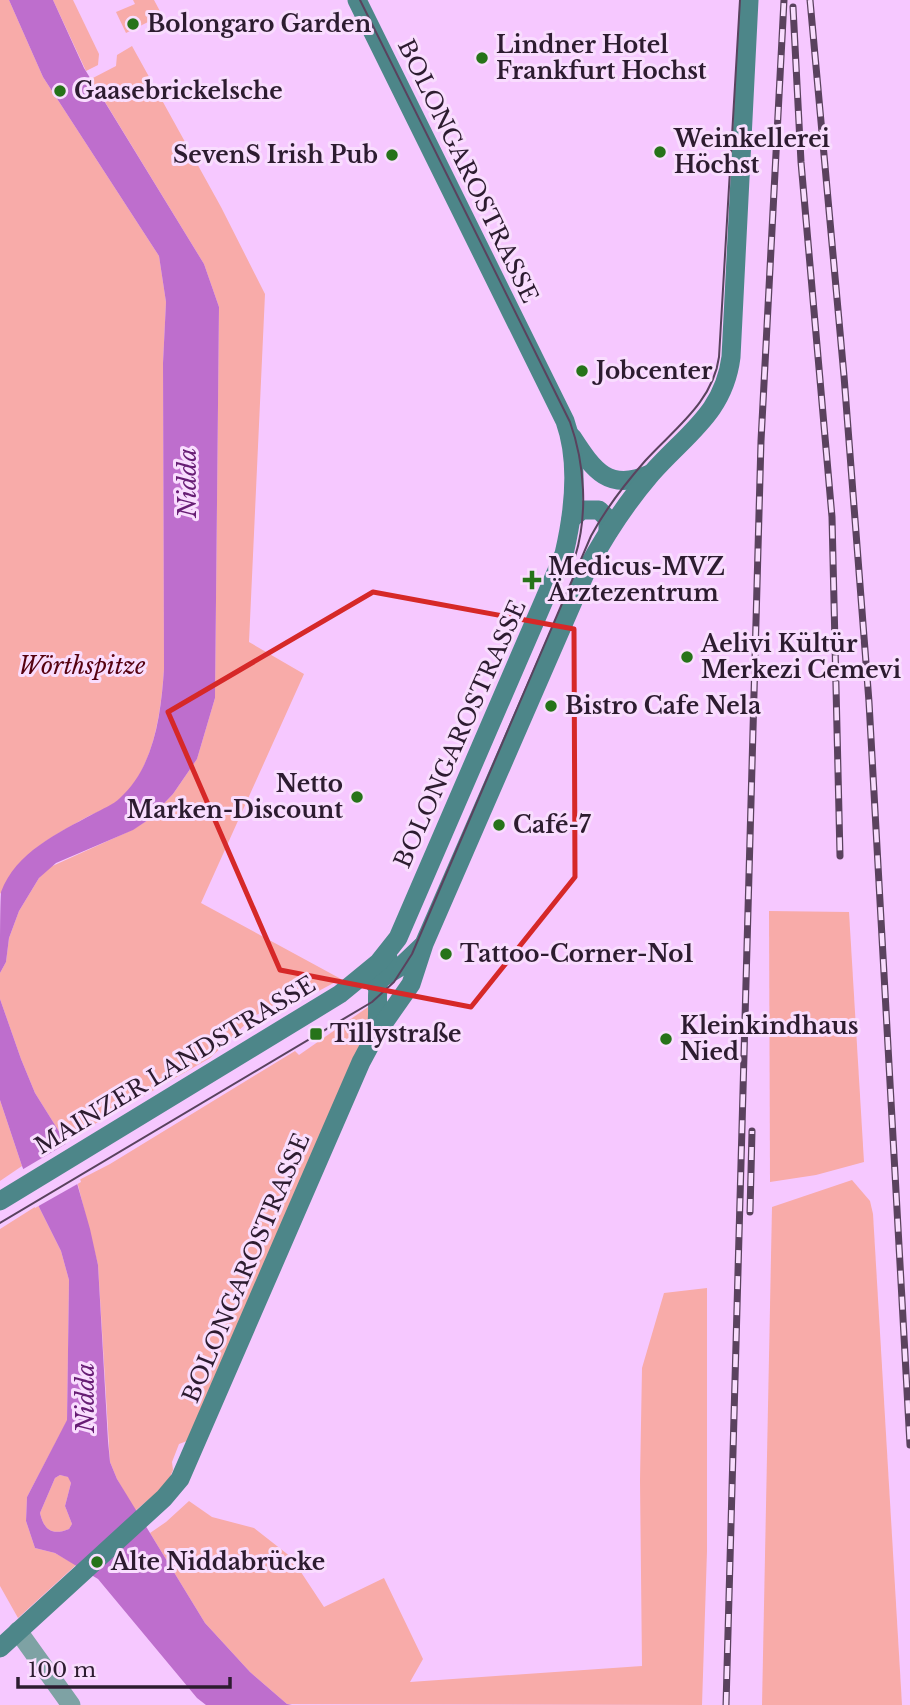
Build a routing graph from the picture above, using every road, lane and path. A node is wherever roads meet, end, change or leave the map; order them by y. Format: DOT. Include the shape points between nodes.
graph roads {
  1 [pos="357,0"];
  2 [pos="749,0"];
  3 [pos="569,433"];
  4 [pos="651,474"];
  5 [pos="571,519"];
  6 [pos="608,532"];
  7 [pos="398,938"];
  8 [pos="424,944"];
  9 [pos="340,994"];
  10 [pos="383,997"];
  11 [pos="2,1200"];
  12 [pos="23,1626"];
  13 [pos="0,1647"];
  14 [pos="71,1705"];
  1 -- 3 [label="main road, BOLONGAROSTRASSE"];
  2 -- 4 [label="main road" via="729,374 708,415"];
  3 -- 4 [label="main road" via="608,479 627,482"];
  3 -- 5 [label="main road, BOLONGAROSTRASSE" via="574,472"];
  4 -- 6 [label="main road"];
  5 -- 6 [label="main road" via="582,510 599,510 608,519"];
  5 -- 7 [label="main road, BOLONGAROSTRASSE" via="558,571"];
  6 -- 8 [label="main road" via="588,566"];
  7 -- 9 [label="main road, BOLONGAROSTRASSE" via="379,962"];
  7 -- 10 [label="main road"];
  8 -- 10 [label="main road"];
  8 -- 10 [label="main road" via="411,984"];
  9 -- 10 [label="main road"];
  9 -- 11 [label="main road, MAINZER LANDSTRASSE"];
  10 -- 12 [label="main road, BOLONGAROSTRASSE" via="376,1034 180,1479"];
  12 -- 13 [label="main road"];
  12 -- 14 [label="street"];
}
